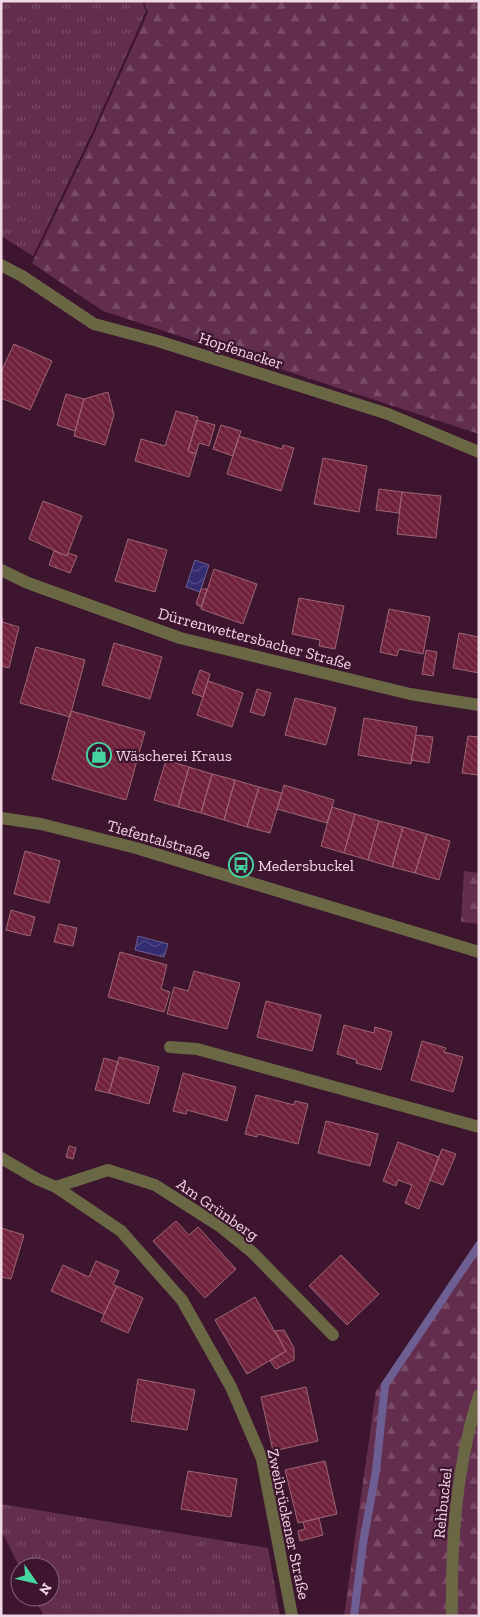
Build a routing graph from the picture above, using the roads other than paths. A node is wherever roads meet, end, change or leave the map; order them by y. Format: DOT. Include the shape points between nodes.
graph roads {
  1 [pos="1,265"];
  2 [pos="479,452"];
  3 [pos="1,570"];
  4 [pos="479,705"];
  5 [pos="1,818"];
  6 [pos="479,952"];
  7 [pos="170,1047"];
  8 [pos="479,1126"];
  9 [pos="1,1158"];
  10 [pos="56,1187"];
  11 [pos="333,1335"];
  12 [pos="479,1396"];
  13 [pos="292,1616"];
  14 [pos="452,1616"];
  1 -- 2 [label="street, Hopfenacker" via="94,324 388,414"];
  3 -- 4 [label="street, Dürrenwettersbacher Straße" via="28,583 180,638 410,694"];
  5 -- 6 [label="street, Tiefentalstraße" via="41,824 136,848"];
  7 -- 8 [label="street" via="197,1048"];
  9 -- 10 [label="street, Zweibrückener Straße"];
  10 -- 11 [label="street, Am Grünberg" via="108,1170 155,1185 221,1227 252,1252"];
  10 -- 13 [label="street, Zweibrückener Straße" via="121,1232 182,1300 226,1379 262,1458"];
  12 -- 14 [label="street, Rehbuckel" via="463,1457 456,1509"];
}
